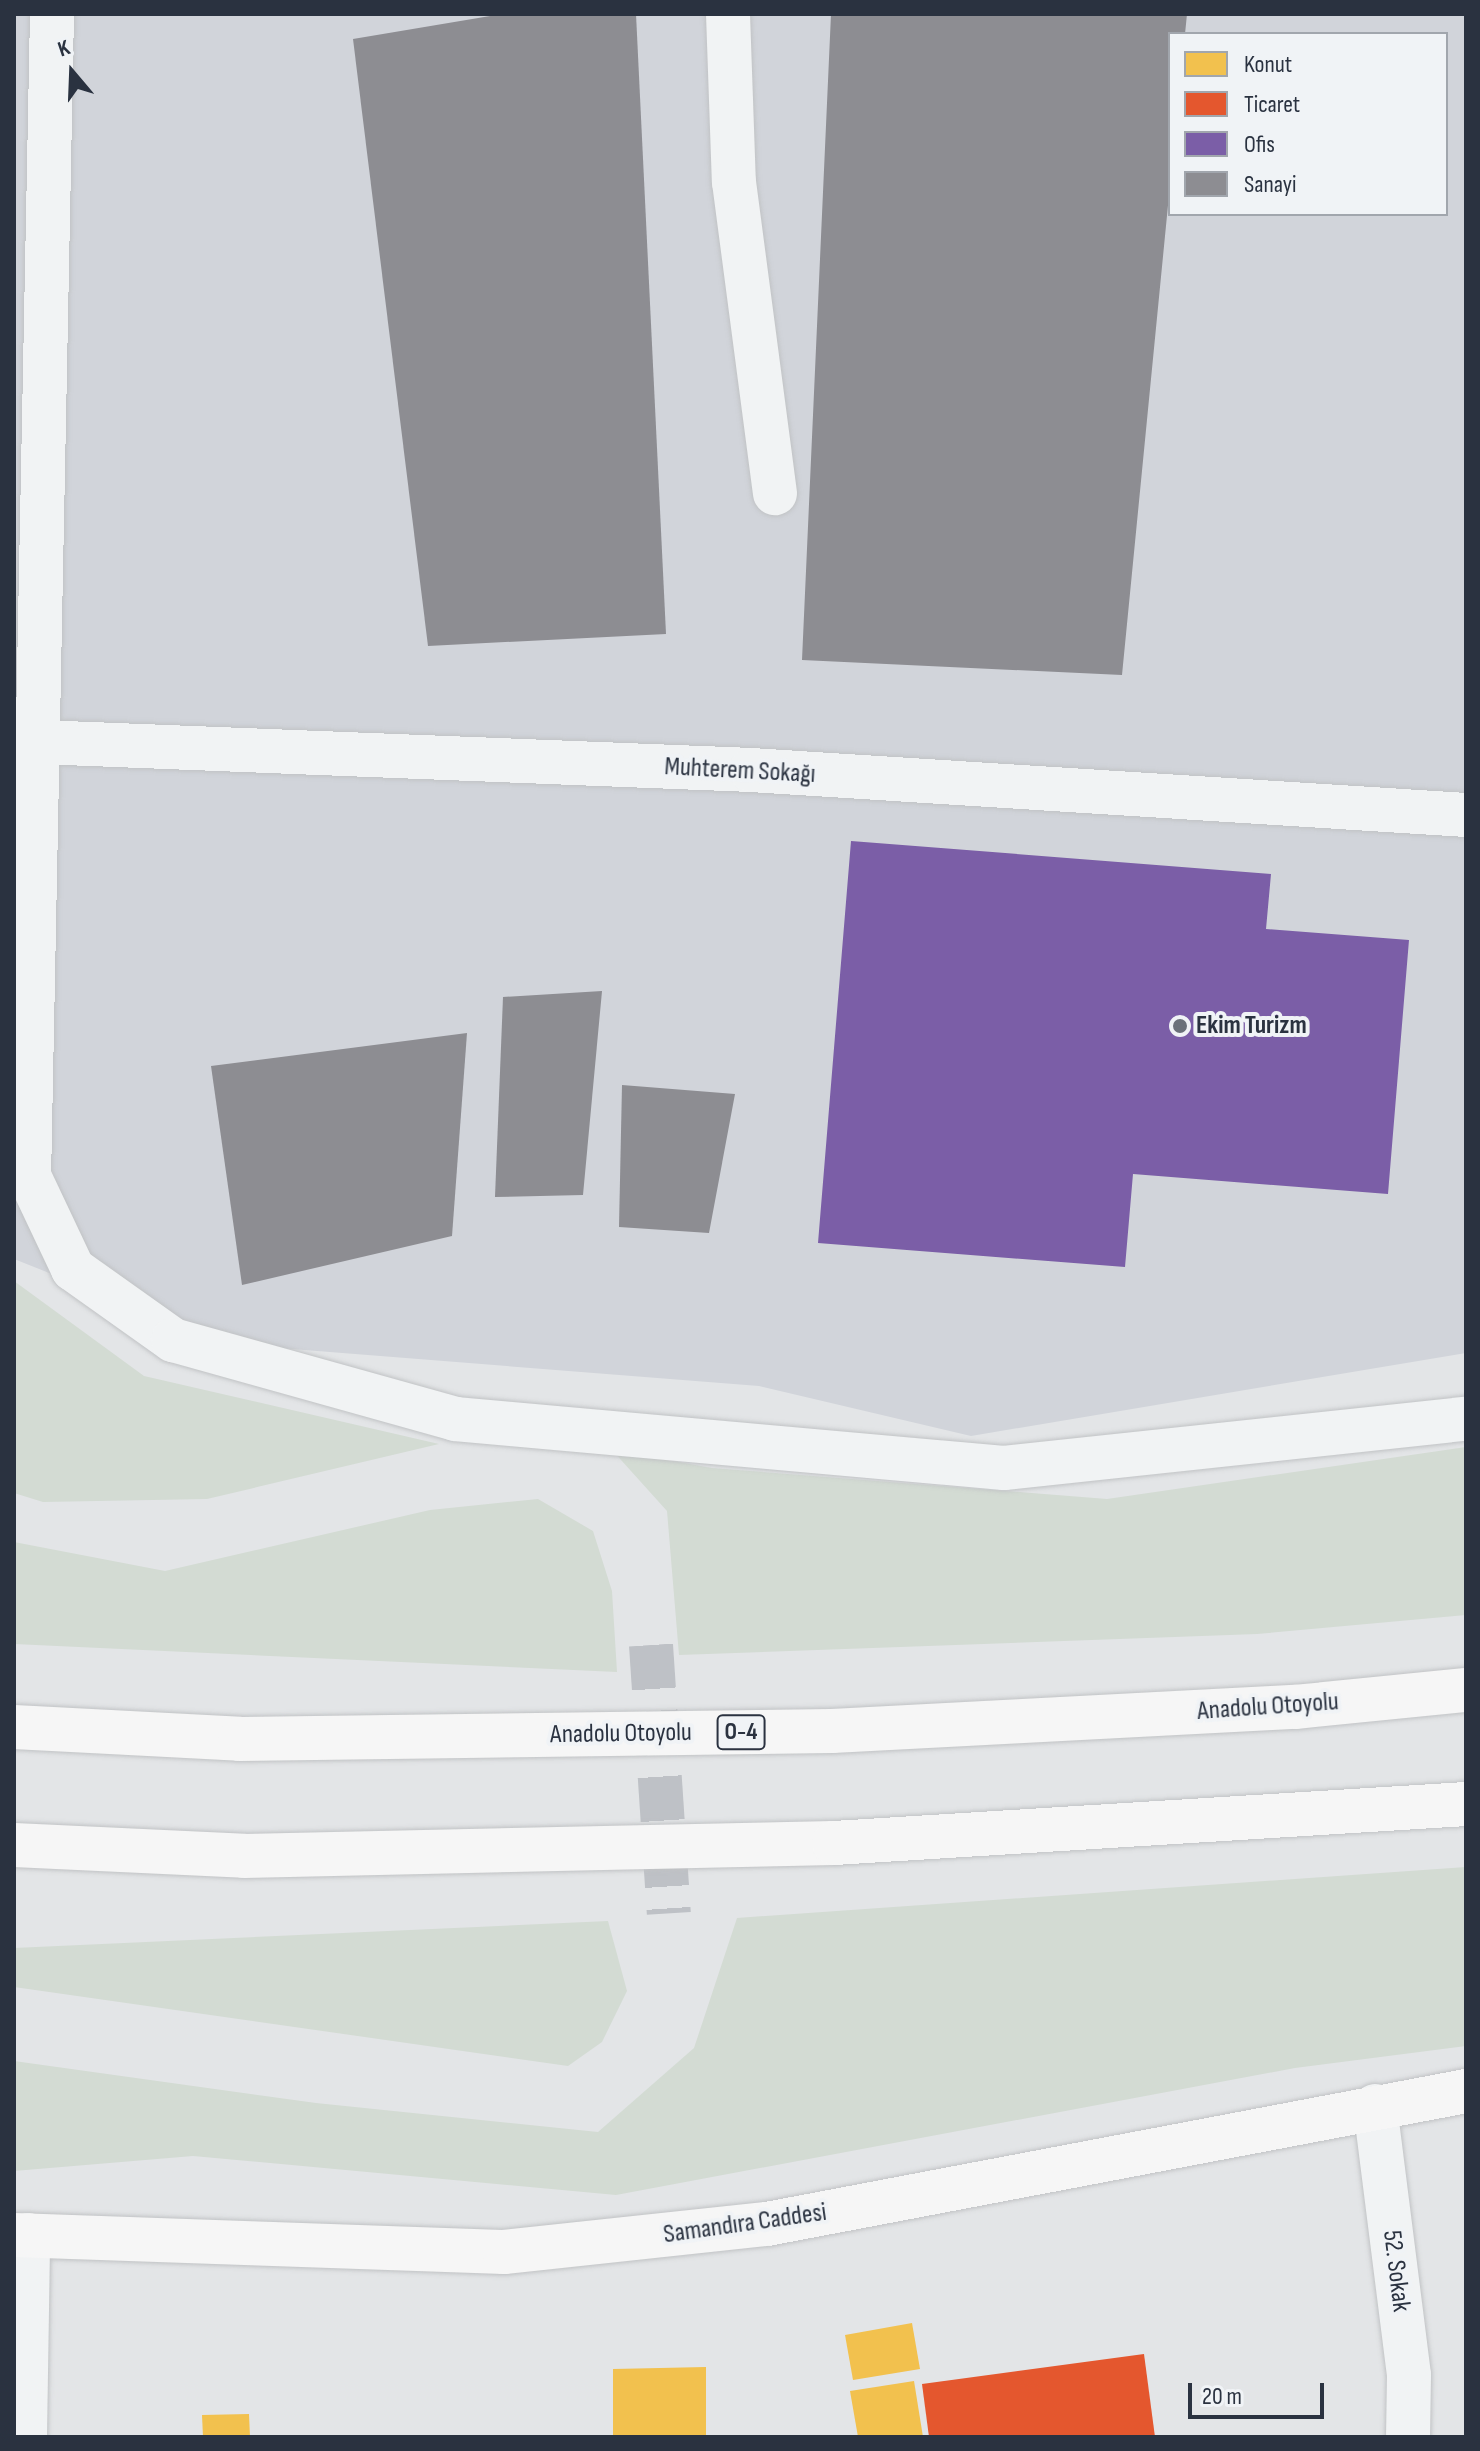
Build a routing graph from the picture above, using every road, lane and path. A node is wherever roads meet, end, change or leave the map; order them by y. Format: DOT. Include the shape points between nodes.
graph roads {
  1 [pos="52,14"];
  2 [pos="728,14"];
  3 [pos="775,493"];
  4 [pos="24,742"];
  5 [pos="1466,815"];
  6 [pos="1466,1419"];
  7 [pos="1466,1690"];
  8 [pos="14,1727"];
  9 [pos="1466,1804"];
  10 [pos="14,1845"];
  11 [pos="1466,2091"];
  12 [pos="1375,2106"];
  13 [pos="21,2235"];
  14 [pos="25,2437"];
  15 [pos="1408,2437"];
  1 -- 4 [label="street"];
  2 -- 3 [label="street" via="734,182"];
  4 -- 5 [label="street, Muhterem Sokağı" via="751,770"];
  4 -- 6 [label="street" via="29,1176 73,1269 173,1340 455,1419 1004,1468"];
  7 -- 8 [label="main road, Anadolu Otoyolu / O-4" via="1295,1707 832,1731 240,1739"];
  9 -- 10 [label="main road" via="834,1843 244,1856"];
  11 -- 12 [label="main road, Samandıra Caddesi"];
  12 -- 13 [label="main road, Samandıra Caddesi" via="1036,2178 767,2224 504,2252"];
  12 -- 15 [label="street, 52. Sokak" via="1409,2375"];
  13 -- 14 [label="street"];
}
